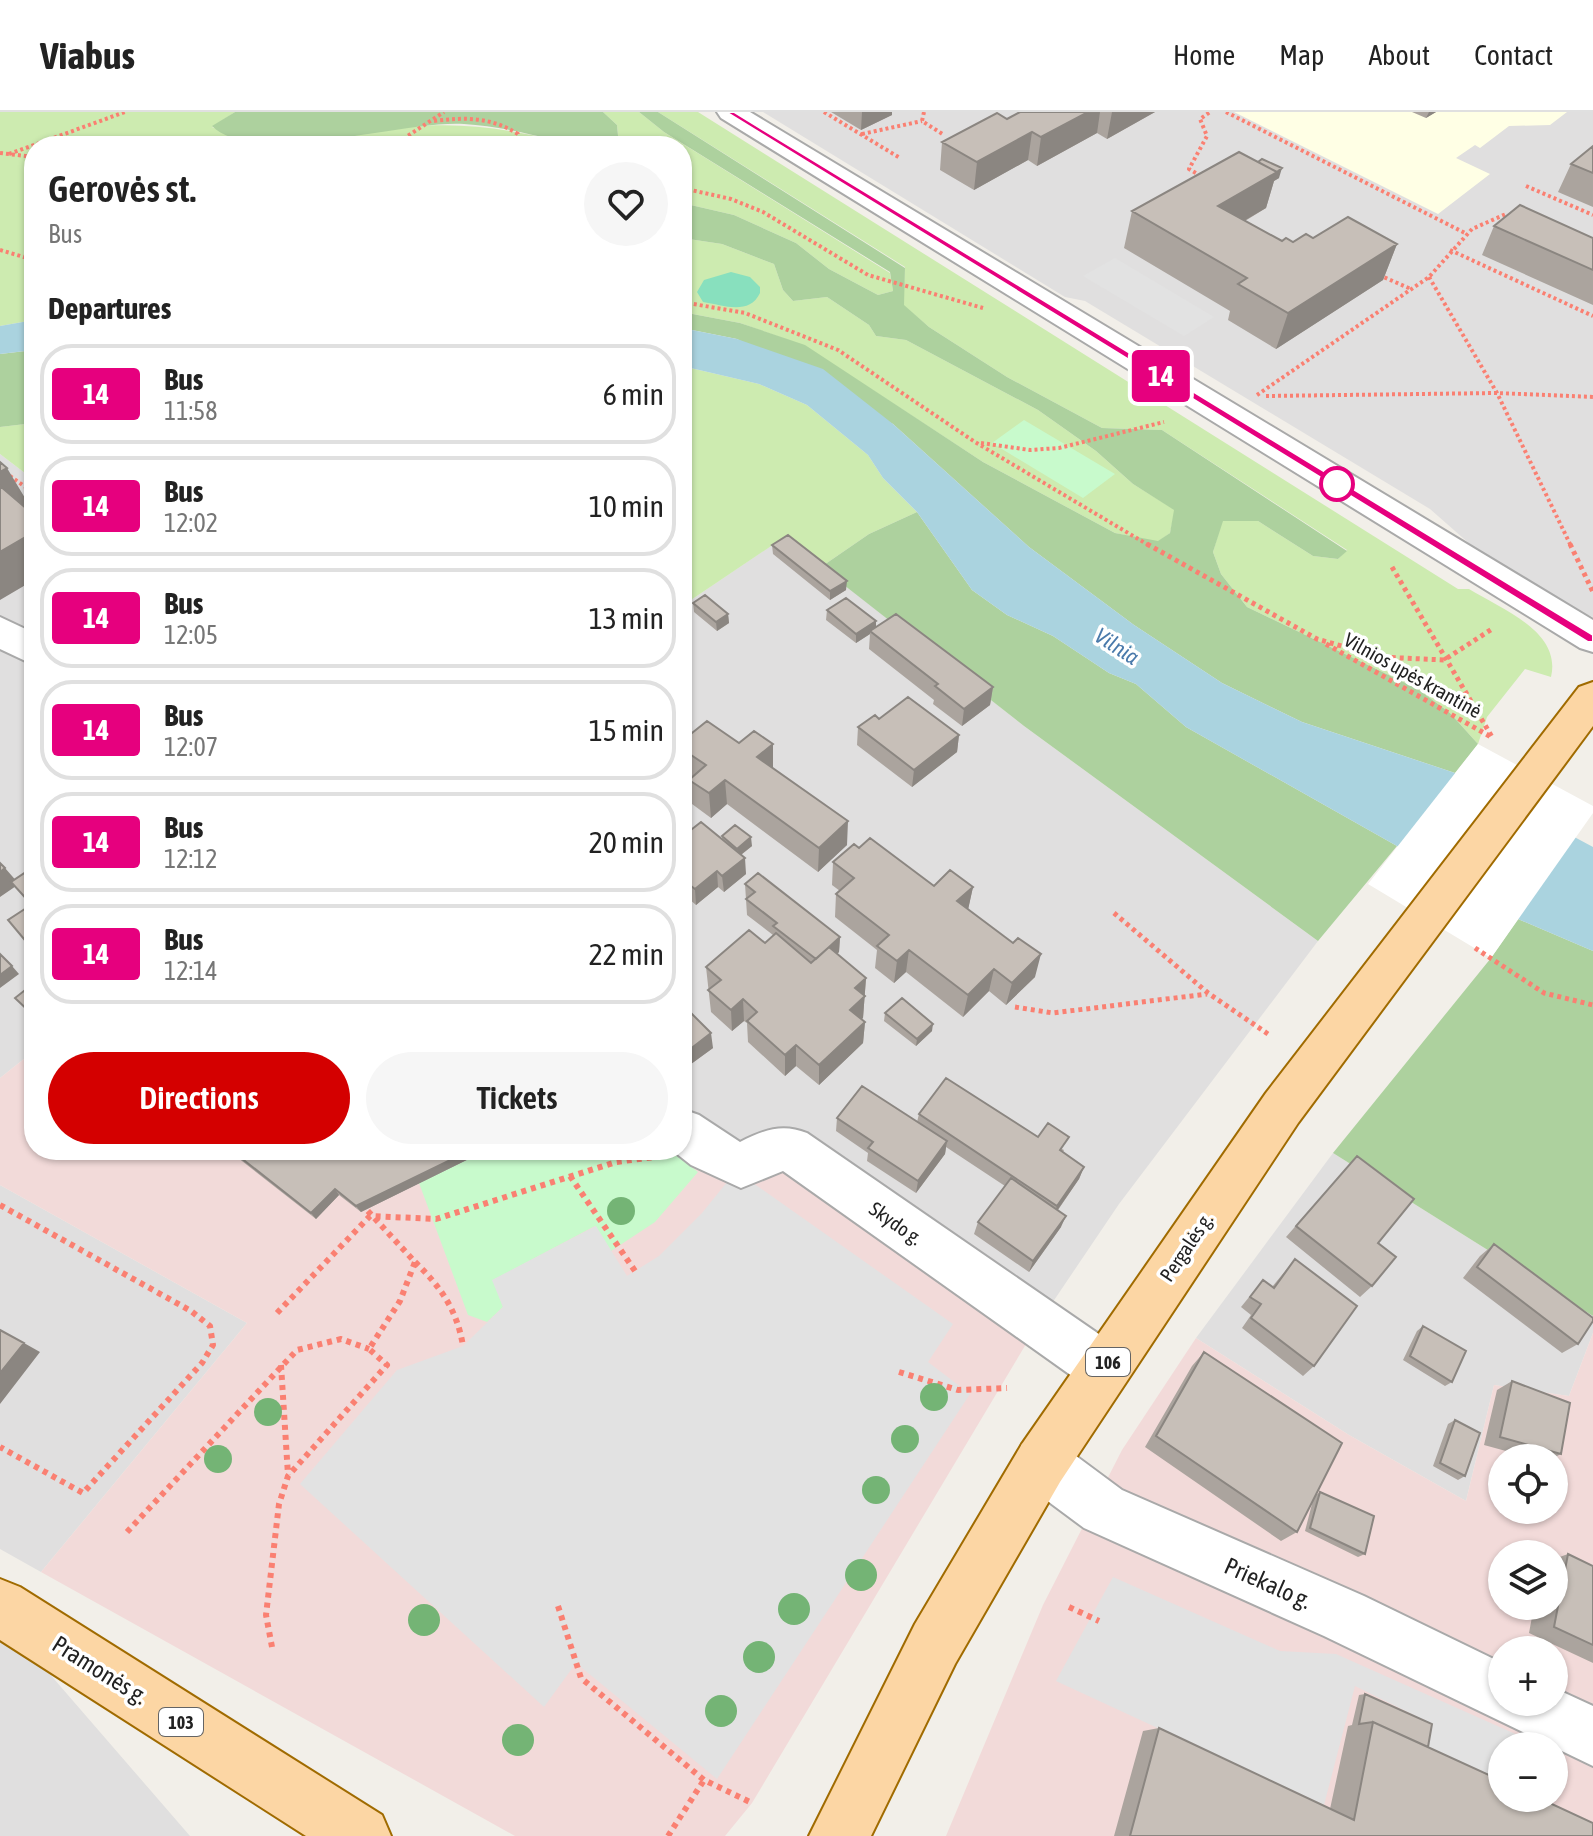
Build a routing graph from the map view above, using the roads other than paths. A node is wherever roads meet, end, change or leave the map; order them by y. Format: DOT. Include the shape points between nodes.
graph roads {
  1 [pos="731,112"];
  2 [pos="0,631"];
  3 [pos="1593,638"];
  4 [pos="24,645"];
  5 [pos="1593,697"];
  6 [pos="695,1140"];
  7 [pos="1104,1368"];
  8 [pos="1041,1463"];
  9 [pos="0,1607"];
  10 [pos="1488,1686"];
  11 [pos="1549,1716"];
  12 [pos="1593,1737"];
  13 [pos="361,1836"];
  14 [pos="839,1836"];
  1 -- 3 [label="street"];
  2 -- 4 [label="street"];
  5 -- 7 [label="main road, Pergalės g. / 106" via="1282,1108"];
  6 -- 7 [label="street, Skydo g." via="741,1166 772,1150 790,1148"];
  7 -- 8 [label="main road, Pergalės g. / 106"];
  8 -- 10 [label="street, Priekalo g." via="1103,1509"];
  8 -- 14 [label="main road, Pergalės g. / 106" via="935,1644"];
  9 -- 13 [label="main road, Pramonės g. / 103"];
  11 -- 12 [label="street"];
}
